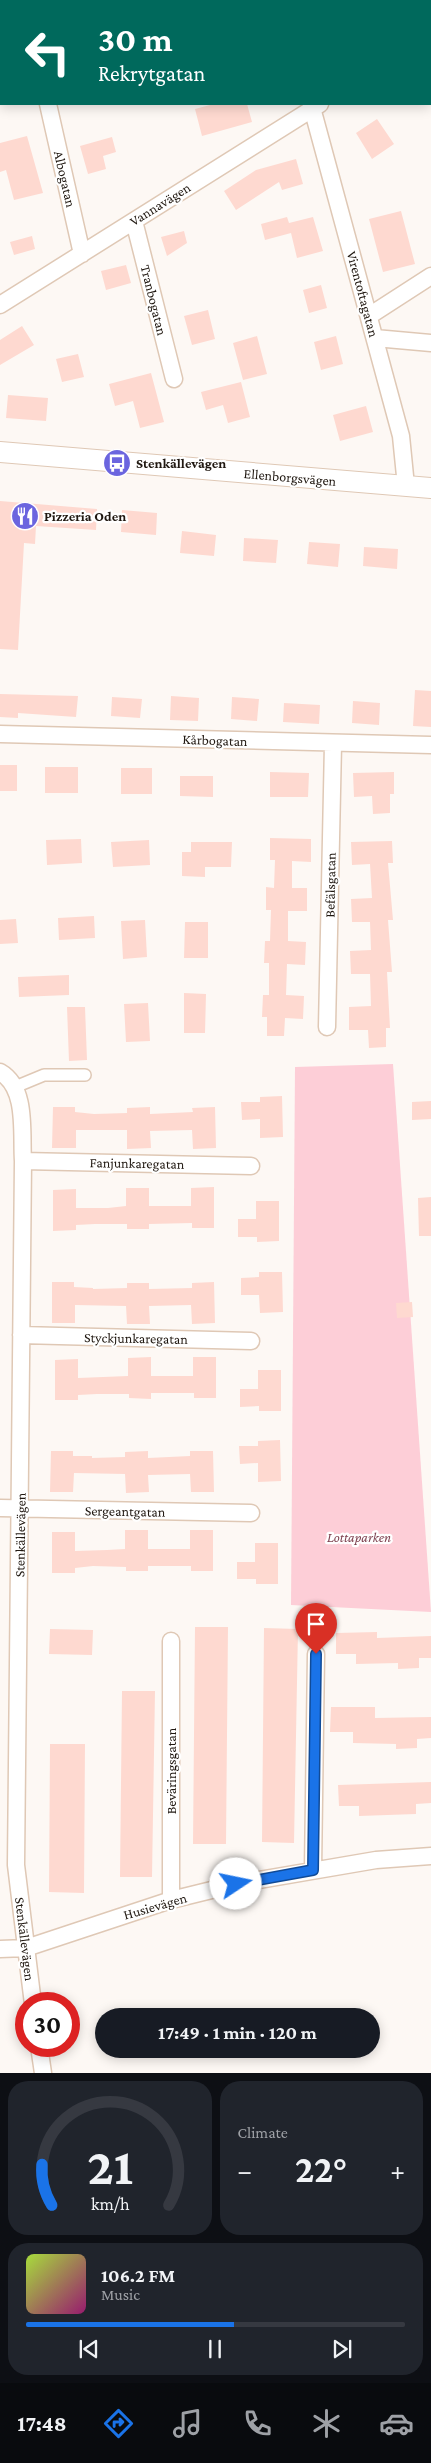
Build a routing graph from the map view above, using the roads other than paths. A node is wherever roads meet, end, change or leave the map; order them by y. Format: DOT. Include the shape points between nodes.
graph roads {
  1 [pos="48,105"];
  2 [pos="315,105"];
  3 [pos="134,221"];
  4 [pos="82,254"];
  5 [pos="431,276"];
  6 [pos="0,305"];
  7 [pos="369,316"];
  8 [pos="375,338"];
  9 [pos="431,342"];
  10 [pos="174,379"];
  11 [pos="0,452"];
  12 [pos="406,486"];
  13 [pos="431,488"];
  14 [pos="0,734"];
  15 [pos="333,744"];
  16 [pos="431,746"];
  17 [pos="326,1027"];
  18 [pos="0,1072"];
  19 [pos="85,1075"];
  20 [pos="15,1087"];
  21 [pos="23,1161"];
  22 [pos="251,1166"];
  23 [pos="21,1335"];
  24 [pos="250,1341"];
  25 [pos="0,1508"];
  26 [pos="20,1510"];
  27 [pos="251,1513"];
  28 [pos="171,1641"];
  29 [pos="316,1654"];
  30 [pos="431,1856"];
  31 [pos="313,1870"];
  32 [pos="170,1900"];
  33 [pos="26,1948"];
  34 [pos="0,1949"];
  35 [pos="32,1992"];
  36 [pos="41,2057"];
  37 [pos="43,2073"];
  1 -- 4 [label="street, Albogatan"];
  2 -- 3 [label="street, Vannavägen"];
  2 -- 7 [label="street, Virentoftagatan"];
  3 -- 4 [label="street, Vannavägen"];
  3 -- 10 [label="street, Tranbogatan"];
  4 -- 6 [label="street, Vannavägen"];
  5 -- 7 [label="street"];
  7 -- 8 [label="street, Virentoftagatan"];
  8 -- 9 [label="street"];
  8 -- 12 [label="street, Virentoftagatan" via="402,436"];
  11 -- 12 [label="street, Ellenborgsvägen"];
  12 -- 13 [label="street, Ellenborgsvägen"];
  14 -- 15 [label="street, Kårbogatan"];
  15 -- 16 [label="street, Kårbogatan"];
  15 -- 17 [label="street, Befälsgatan"];
  18 -- 20 [label="street"];
  19 -- 20 [label="street" via="44,1075"];
  20 -- 21 [label="street, Stenkällevägen"];
  21 -- 22 [label="street, Fanjunkaregatan"];
  21 -- 23 [label="street, Stenkällevägen"];
  23 -- 24 [label="street, Styckjunkaregatan"];
  23 -- 26 [label="street, Stenkällevägen"];
  25 -- 26 [label="street, Sergeantgatan"];
  26 -- 27 [label="street, Sergeantgatan"];
  26 -- 33 [label="street, Stenkällevägen" via="15,1856"];
  28 -- 32 [label="street, Beväringsgatan"];
  29 -- 31 [label="street"];
  30 -- 31 [label="street, Husievägen" via="376,1860"];
  31 -- 32 [label="street, Husievägen"];
  32 -- 33 [label="street, Husievägen"];
  33 -- 34 [label="street, Husievägen"];
  33 -- 35 [label="street, Stenkällevägen"];
  36 -- 37 [label="street"];
}
